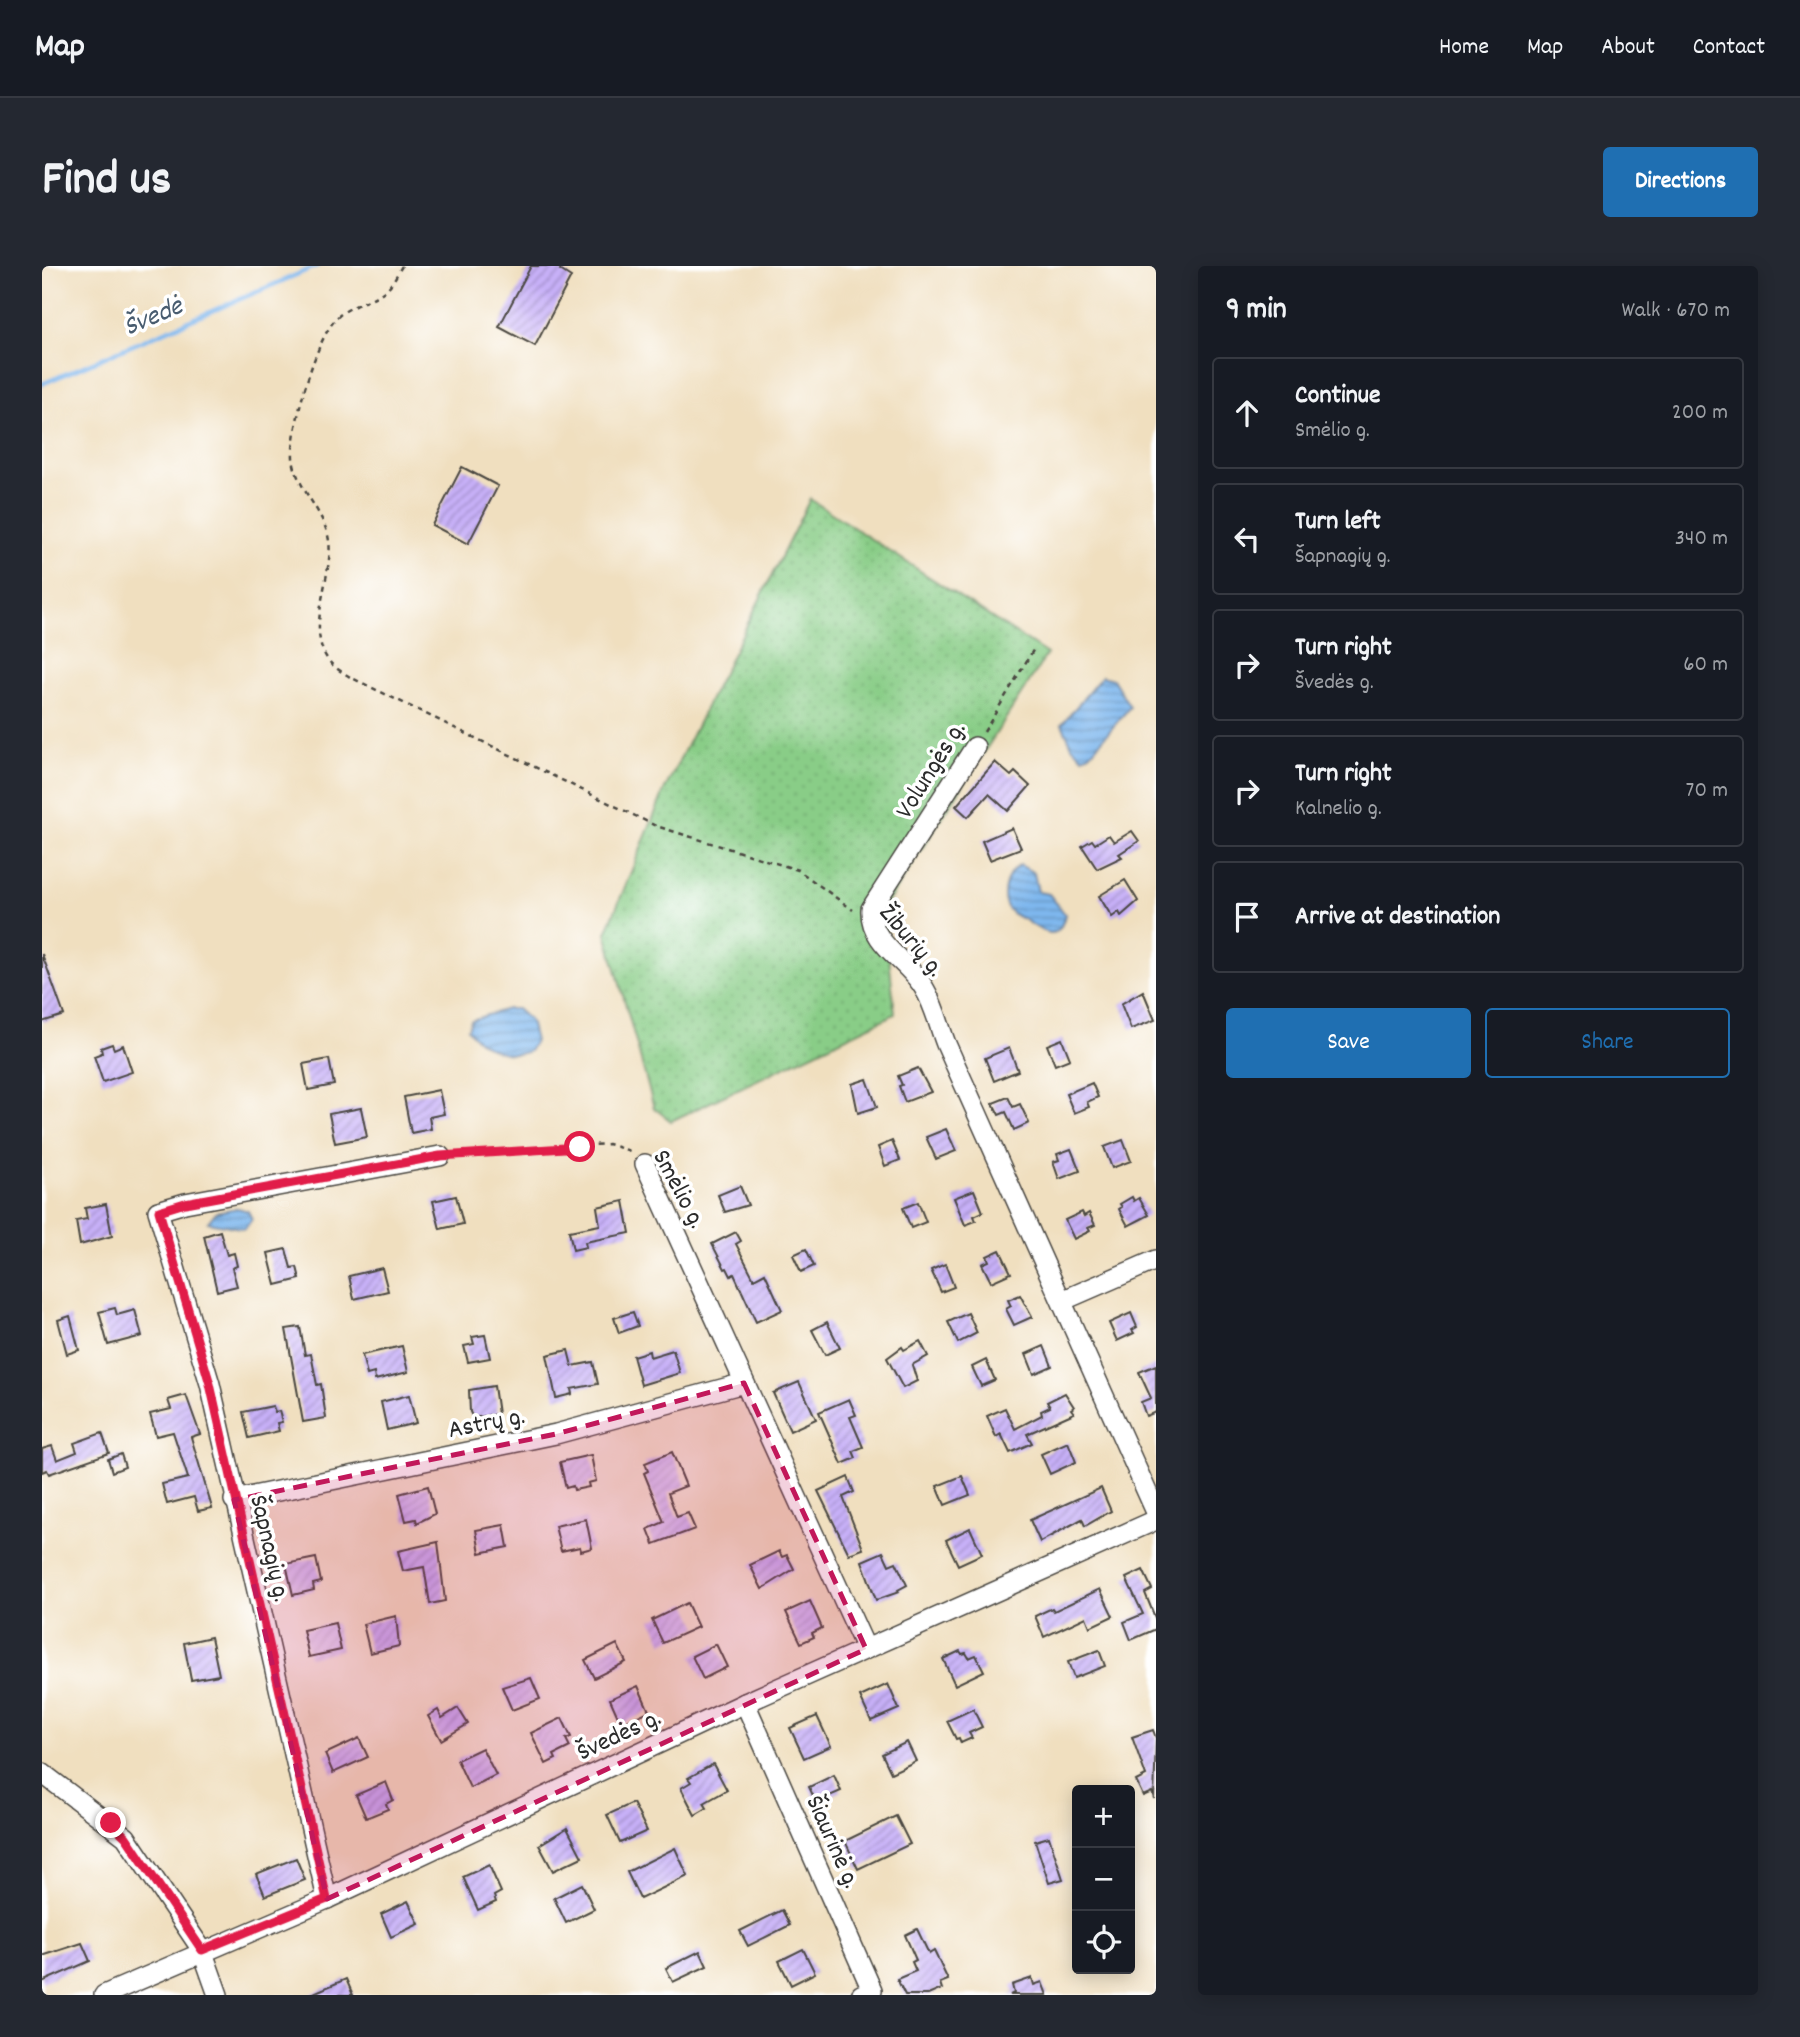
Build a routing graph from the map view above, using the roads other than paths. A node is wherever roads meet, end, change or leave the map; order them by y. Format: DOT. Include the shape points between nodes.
graph roads {
  1 [pos="975,747"];
  2 [pos="870,919"];
  3 [pos="440,1156"];
  4 [pos="645,1164"];
  5 [pos="1156,1260"];
  6 [pos="1064,1300"];
  7 [pos="744,1383"];
  8 [pos="234,1500"];
  9 [pos="1156,1512"];
  10 [pos="1156,1520"];
  11 [pos="866,1649"];
  12 [pos="746,1703"];
  13 [pos="42,1773"];
  14 [pos="327,1899"];
  15 [pos="202,1950"];
  16 [pos="104,1995"];
  17 [pos="218,1995"];
  18 [pos="861,1995"];
  1 -- 2 [label="street, Volungės g." via="871,909"];
  2 -- 6 [label="street, Žiburių g." via="882,941 924,987"];
  3 -- 8 [label="street, Šapnagių g." via="159,1211 208,1377"];
  4 -- 7 [label="street, Smėlio g."];
  5 -- 6 [label="street"];
  6 -- 9 [label="street, Žiburių g."];
  7 -- 8 [label="street, Astrų g." via="556,1434"];
  7 -- 11 [label="street, Smėlio g."];
  8 -- 14 [label="street, Šapnagių g."];
  10 -- 11 [label="street, Švedės g."];
  11 -- 12 [label="street, Švedės g."];
  12 -- 14 [label="street, Švedės g."];
  12 -- 18 [label="street, Šiaurinė g." via="872,1990"];
  13 -- 15 [label="street" via="126,1837"];
  14 -- 15 [label="street, Švedės g."];
  15 -- 16 [label="street, Švedės g."];
  15 -- 17 [label="street"];
}
